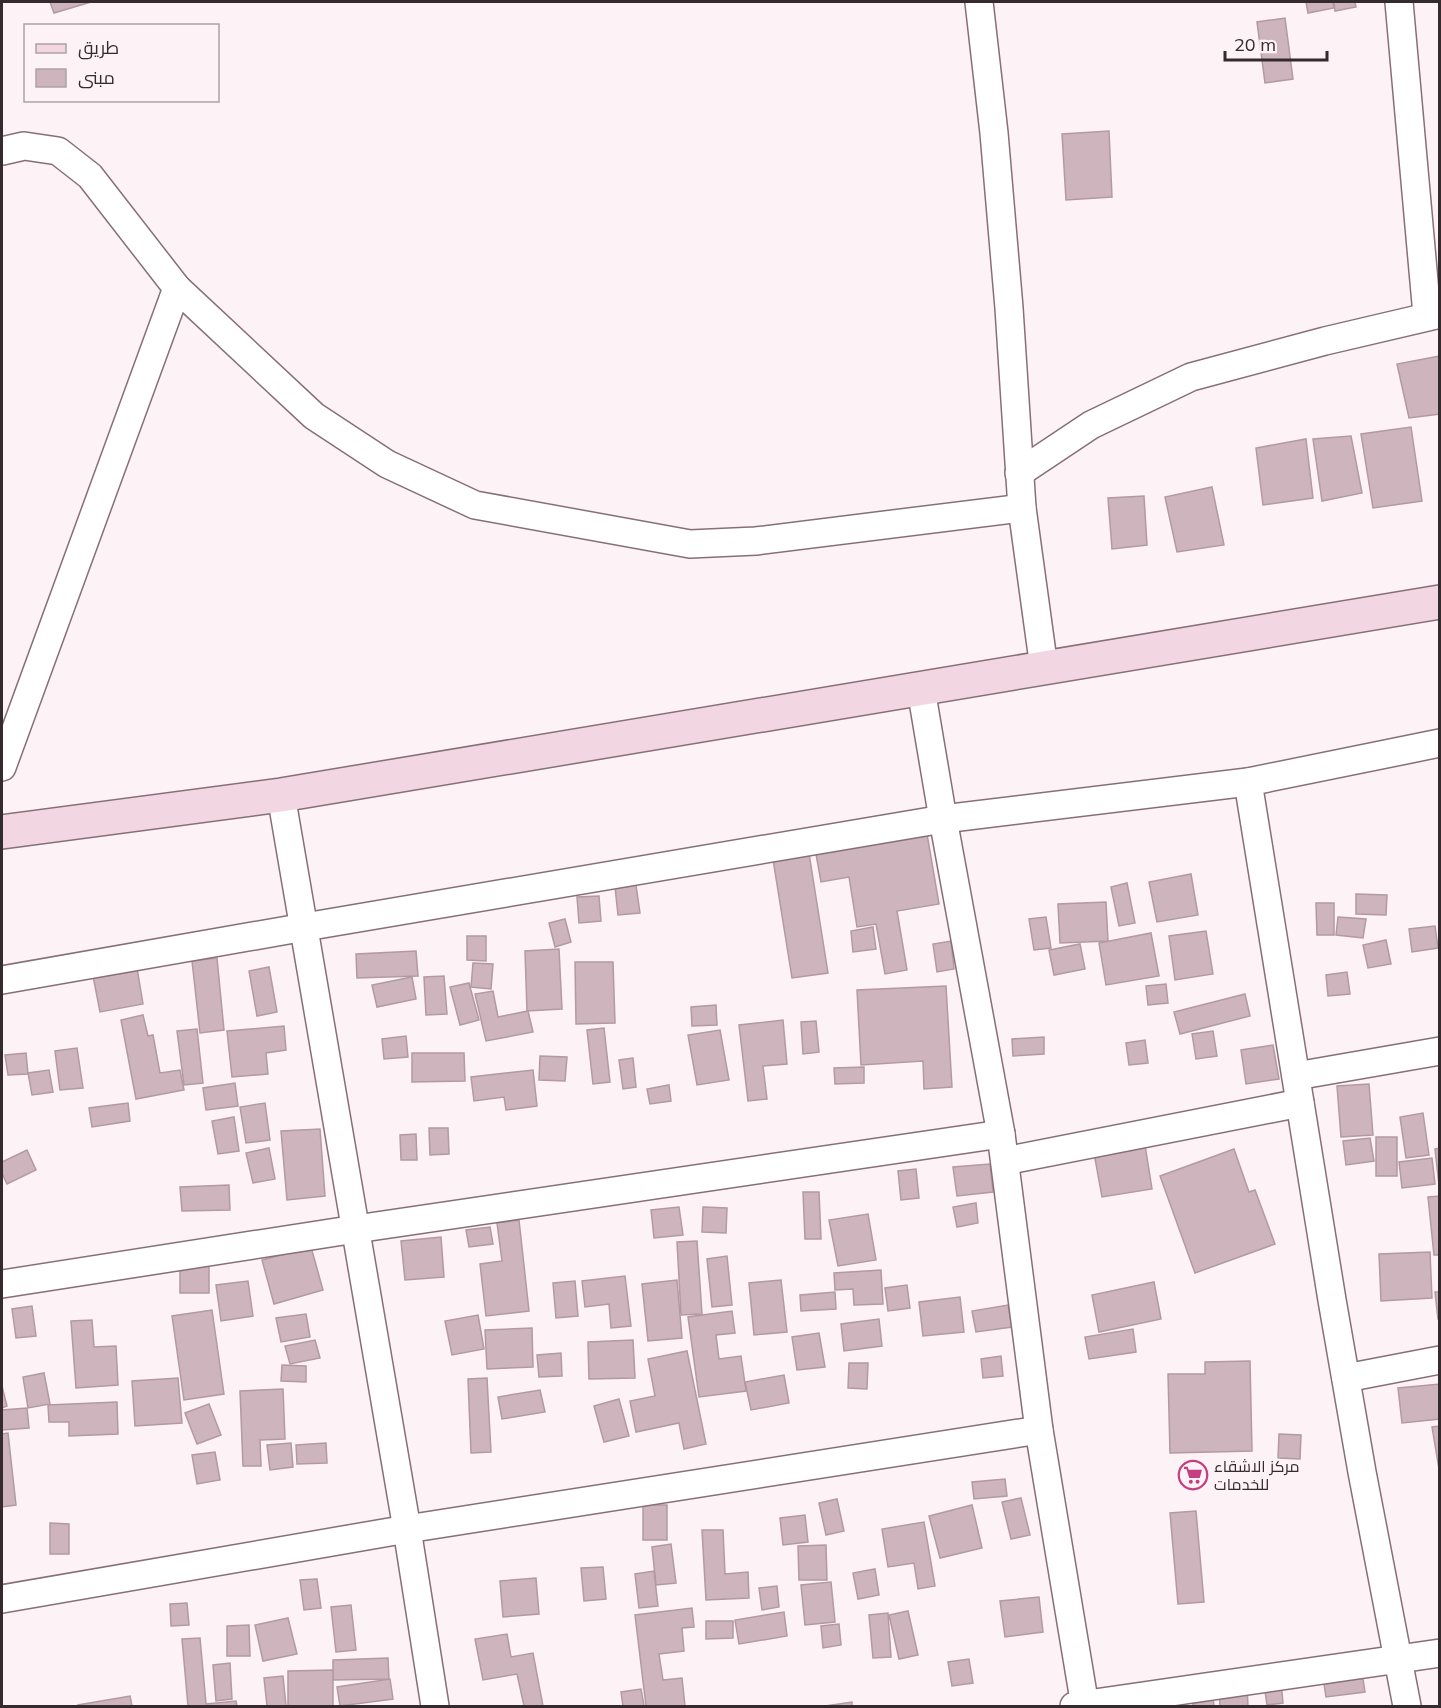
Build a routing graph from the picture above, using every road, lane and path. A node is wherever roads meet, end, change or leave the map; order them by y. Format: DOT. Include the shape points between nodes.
graph roads {
  1 [pos="980,2"];
  2 [pos="1399,2"];
  3 [pos="2,151"];
  4 [pos="177,288"];
  5 [pos="1433,315"];
  6 [pos="1019,473"];
  7 [pos="1022,508"];
  8 [pos="1440,602"];
  9 [pos="1044,668"];
  10 [pos="921,689"];
  11 [pos="1440,743"];
  12 [pos="2,767"];
  13 [pos="1248,782"];
  14 [pos="281,795"];
  15 [pos="943,819"];
  16 [pos="2,832"];
  17 [pos="305,927"];
  18 [pos="2,980"];
  19 [pos="1440,1052"];
  20 [pos="1296,1076"];
  21 [pos="1300,1103"];
  22 [pos="1001,1134"];
  23 [pos="1005,1161"];
  24 [pos="356,1229"];
  25 [pos="2,1284"];
  26 [pos="1440,1360"];
  27 [pos="1346,1378"];
  28 [pos="1039,1430"];
  29 [pos="407,1529"];
  30 [pos="2,1599"];
  31 [pos="1440,1653"];
  32 [pos="1398,1658"];
  33 [pos="1081,1706"];
  34 [pos="435,1707"];
  35 [pos="1407,1707"];
  1 -- 6 [label="street" via="1008,296"];
  2 -- 5 [label="street"];
  3 -- 4 [label="street" via="24,146 58,151 90,177"];
  4 -- 7 [label="street" via="314,416 387,464 475,505 690,544 756,542"];
  4 -- 12 [label="street"];
  5 -- 6 [label="street" via="1191,377 1091,425"];
  6 -- 7 [label="street"];
  7 -- 9 [label="street"];
  8 -- 9 [label="street"];
  9 -- 10 [label="street"];
  10 -- 14 [label="street"];
  10 -- 15 [label="street"];
  11 -- 13 [label="street"];
  13 -- 15 [label="street"];
  13 -- 20 [label="street"];
  14 -- 16 [label="street"];
  14 -- 17 [label="street"];
  15 -- 17 [label="street"];
  15 -- 22 [label="street"];
  17 -- 18 [label="street"];
  17 -- 24 [label="street"];
  19 -- 20 [label="street"];
  20 -- 21 [label="street"];
  21 -- 23 [label="street"];
  21 -- 27 [label="street"];
  22 -- 23 [label="street"];
  22 -- 24 [label="street"];
  23 -- 28 [label="street"];
  24 -- 25 [label="street"];
  24 -- 29 [label="street"];
  26 -- 27 [label="street"];
  27 -- 32 [label="street"];
  28 -- 29 [label="street"];
  28 -- 33 [label="street"];
  29 -- 30 [label="street"];
  29 -- 34 [label="street"];
  31 -- 32 [label="street"];
  32 -- 33 [label="street"];
  32 -- 35 [label="street"];
}
